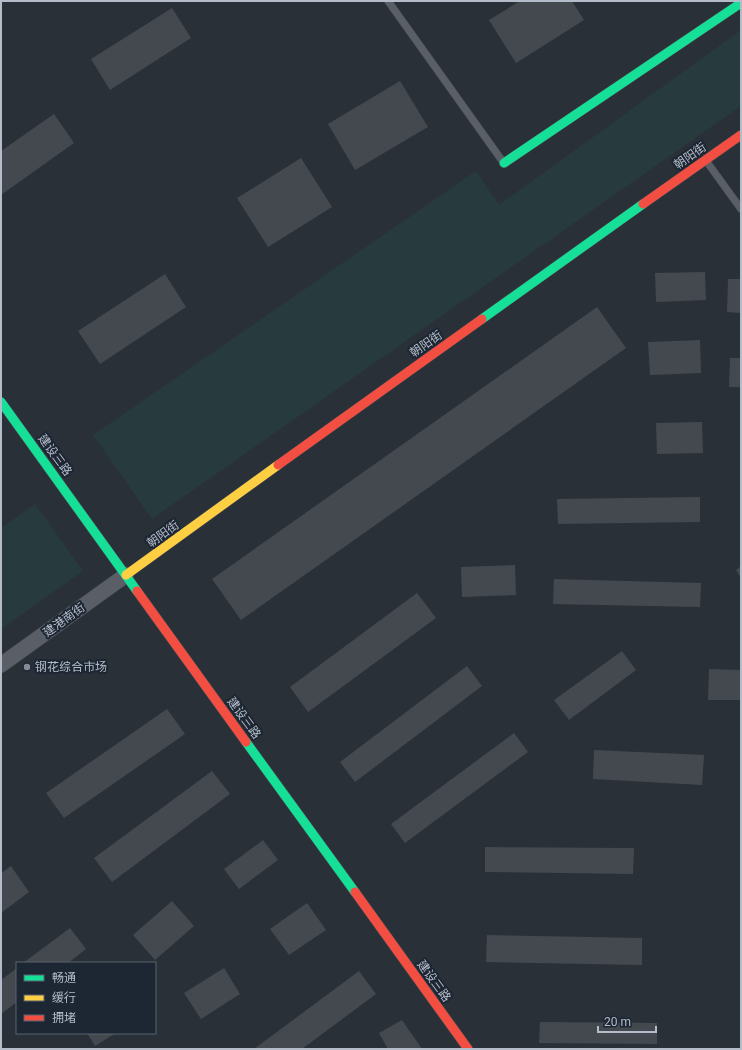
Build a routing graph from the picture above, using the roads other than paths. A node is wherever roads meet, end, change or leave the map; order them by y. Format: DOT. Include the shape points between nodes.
graph roads {
  1 [pos="388,1"];
  2 [pos="741,3"];
  3 [pos="741,135"];
  4 [pos="706,160"];
  5 [pos="504,163"];
  6 [pos="741,209"];
  7 [pos="1,402"];
  8 [pos="126,575"];
  9 [pos="1,665"];
  10 [pos="468,1049"];
  1 -- 5 [label="lane"];
  2 -- 5 [label="street"];
  3 -- 4 [label="street, 朝阳街"];
  4 -- 6 [label="lane"];
  4 -- 8 [label="street, 朝阳街"];
  7 -- 8 [label="street, 建设三路"];
  8 -- 9 [label="street, 建港南街"];
  8 -- 10 [label="street, 建设三路"];
}
